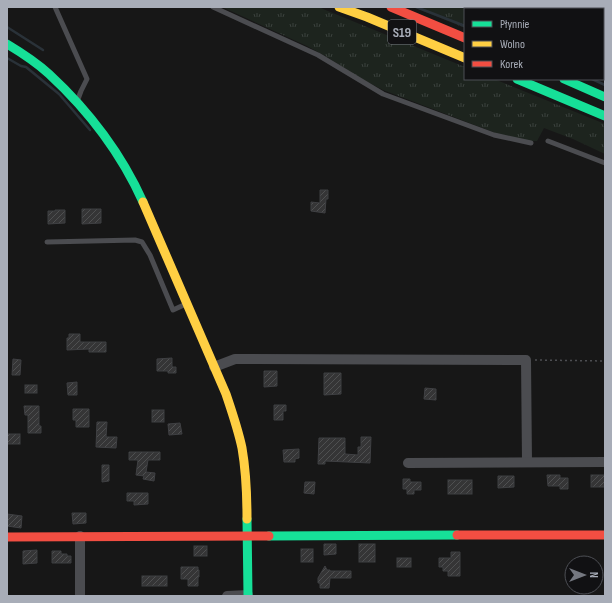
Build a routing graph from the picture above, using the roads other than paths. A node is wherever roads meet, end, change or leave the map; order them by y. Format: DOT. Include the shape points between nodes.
graph roads {
  1 [pos="55,7"];
  2 [pos="213,7"];
  3 [pos="339,7"];
  4 [pos="391,7"];
  5 [pos="464,38"];
  6 [pos="7,44"];
  7 [pos="464,58"];
  8 [pos="519,80"];
  9 [pos="566,80"];
  10 [pos="605,97"];
  11 [pos="77,102"];
  12 [pos="605,116"];
  13 [pos="548,140"];
  14 [pos="531,143"];
  15 [pos="605,163"];
  16 [pos="47,242"];
  17 [pos="187,304"];
  18 [pos="214,367"];
  19 [pos="408,462"];
  20 [pos="527,462"];
  21 [pos="605,462"];
  22 [pos="605,535"];
  23 [pos="80,536"];
  24 [pos="248,536"];
  25 [pos="7,537"];
  26 [pos="80,596"];
  27 [pos="227,596"];
  28 [pos="248,596"];
  1 -- 11 [label="lane" via="87,79"];
  2 -- 14 [label="lane" via="318,55 383,94 494,135"];
  3 -- 7 [label="main road, S19"];
  4 -- 5 [label="main road, S19"];
  6 -- 11 [label="main road" via="49,74"];
  8 -- 12 [label="main road"];
  9 -- 10 [label="main road"];
  11 -- 17 [label="main road" via="99,127 122,161"];
  13 -- 15 [label="lane"];
  16 -- 17 [label="lane" via="142,242 173,310"];
  17 -- 18 [label="main road"];
  18 -- 20 [label="street" via="235,359 526,360"];
  18 -- 24 [label="main road" via="226,394 242,448 246,475"];
  19 -- 20 [label="street"];
  20 -- 21 [label="street"];
  22 -- 24 [label="main road"];
  23 -- 24 [label="main road"];
  23 -- 25 [label="main road"];
  23 -- 26 [label="street"];
  24 -- 28 [label="main road"];
  27 -- 28 [label="street"];
}
